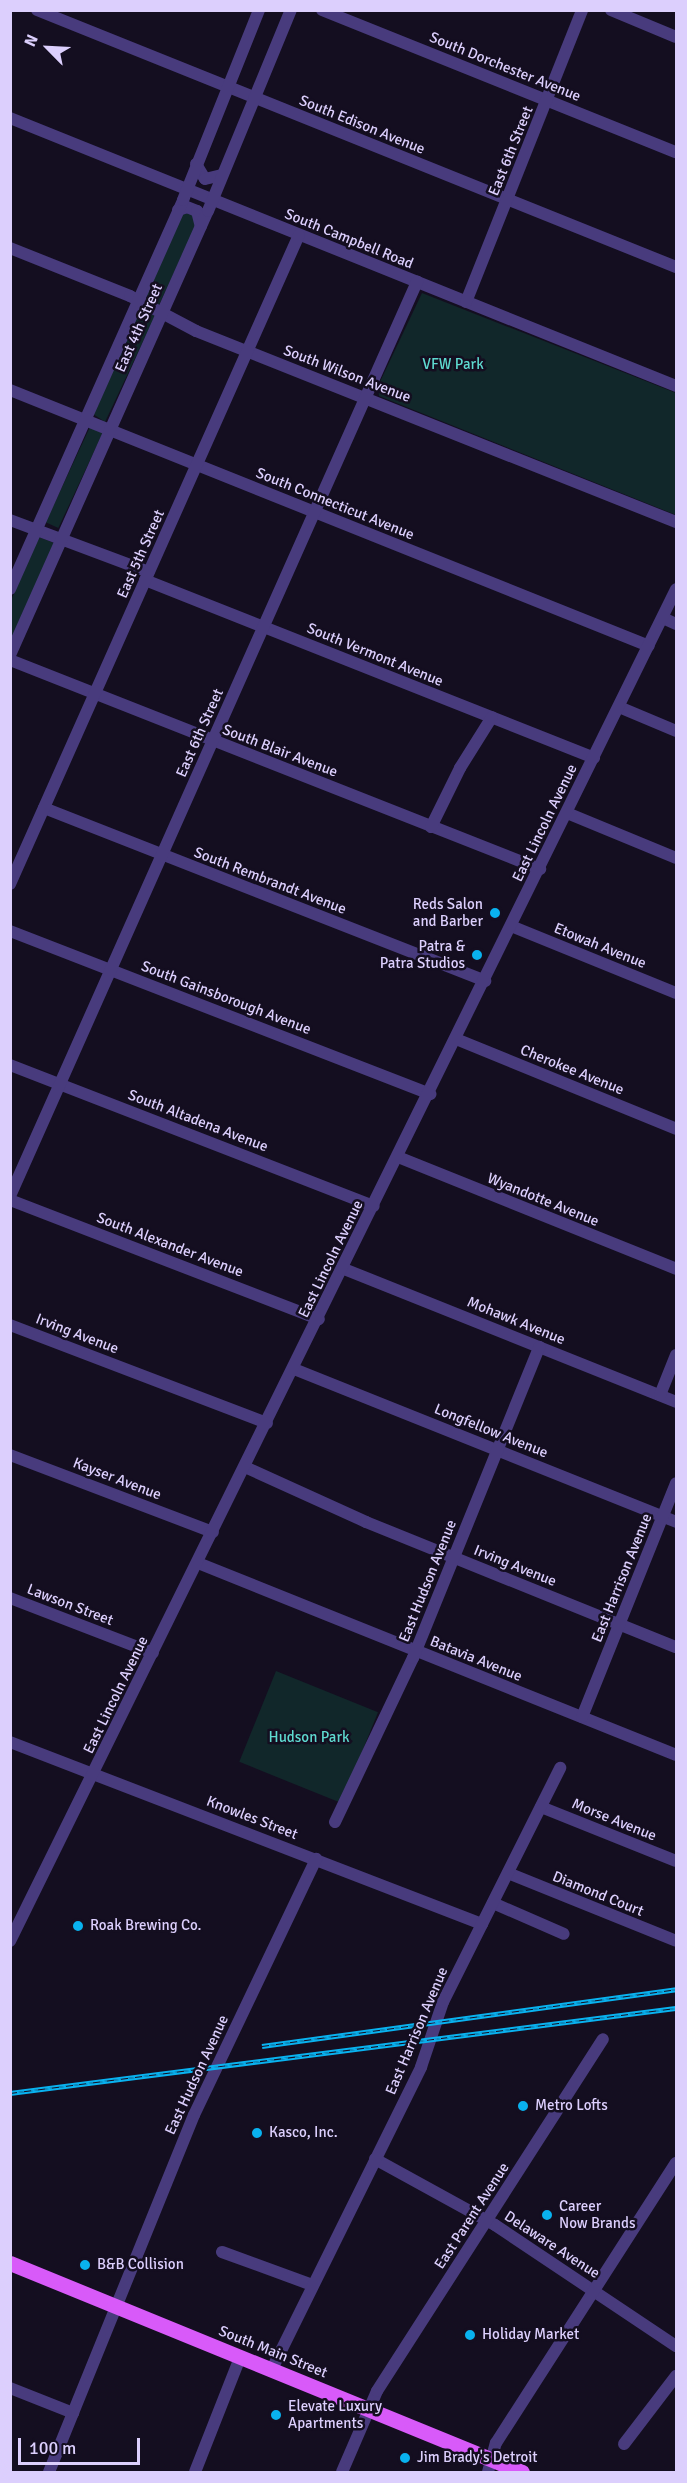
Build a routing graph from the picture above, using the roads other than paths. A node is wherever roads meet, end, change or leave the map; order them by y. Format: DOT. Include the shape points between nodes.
graph roads {
  1 [pos="37,10"];
  2 [pos="259,10"];
  3 [pos="291,10"];
  4 [pos="322,10"];
  5 [pos="582,10"];
  6 [pos="611,10"];
  7 [pos="676,37"];
  8 [pos="227,88"];
  9 [pos="254,98"];
  10 [pos="547,100"];
  11 [pos="10,118"];
  12 [pos="676,152"];
  13 [pos="196,164"];
  14 [pos="222,175"];
  15 [pos="186,190"];
  16 [pos="213,200"];
  17 [pos="507,200"];
  18 [pos="178,210"];
  19 [pos="201,227"];
  20 [pos="299,235"];
  21 [pos="10,248"];
  22 [pos="676,267"];
  23 [pos="417,282"];
  24 [pos="138,302"];
  25 [pos="466,302"];
  26 [pos="162,314"];
  27 [pos="247,351"];
  28 [pos="676,386"];
  29 [pos="10,390"];
  30 [pos="367,398"];
  31 [pos="86,419"];
  32 [pos="110,430"];
  33 [pos="197,466"];
  34 [pos="315,513"];
  35 [pos="10,520"];
  36 [pos="676,522"];
  37 [pos="37,530"];
  38 [pos="62,539"];
  39 [pos="147,576"];
  40 [pos="10,589"];
  41 [pos="676,589"];
  42 [pos="663,618"];
  43 [pos="676,624"];
  44 [pos="264,627"];
  45 [pos="649,646"];
  46 [pos="10,655"];
  47 [pos="10,660"];
  48 [pos="95,694"];
  49 [pos="619,707"];
  50 [pos="492,717"];
  51 [pos="676,731"];
  52 [pos="213,741"];
  53 [pos="594,759"];
  54 [pos="44,808"];
  55 [pos="567,813"];
  56 [pos="431,827"];
  57 [pos="163,855"];
  58 [pos="676,858"];
  59 [pos="540,869"];
  60 [pos="10,884"];
  61 [pos="512,926"];
  62 [pos="10,931"];
  63 [pos="111,970"];
  64 [pos="485,981"];
  65 [pos="676,993"];
  66 [pos="456,1039"];
  67 [pos="10,1065"];
  68 [pos="60,1084"];
  69 [pos="430,1094"];
  70 [pos="676,1128"];
  71 [pos="398,1157"];
  72 [pos="10,1198"];
  73 [pos="375,1206"];
  74 [pos="344,1269"];
  75 [pos="676,1269"];
  76 [pos="319,1319"];
  77 [pos="10,1325"];
  78 [pos="539,1347"];
  79 [pos="676,1355"];
  80 [pos="294,1370"];
  81 [pos="660,1395"];
  82 [pos="676,1402"];
  83 [pos="267,1423"];
  84 [pos="497,1450"];
  85 [pos="10,1455"];
  86 [pos="245,1467"];
  87 [pos="676,1483"];
  88 [pos="663,1516"];
  89 [pos="676,1522"];
  90 [pos="213,1532"];
  91 [pos="453,1558"];
  92 [pos="198,1563"];
  93 [pos="10,1598"];
  94 [pos="620,1624"];
  95 [pos="676,1647"];
  96 [pos="416,1651"];
  97 [pos="153,1653"];
  98 [pos="582,1717"];
  99 [pos="10,1742"];
  100 [pos="676,1755"];
  101 [pos="560,1768"];
  102 [pos="94,1773"];
  103 [pos="541,1807"];
  104 [pos="335,1822"];
  105 [pos="316,1859"];
  106 [pos="676,1861"];
  107 [pos="508,1873"];
  108 [pos="492,1903"];
  109 [pos="482,1924"];
  110 [pos="564,1934"];
  111 [pos="10,1941"];
  112 [pos="676,1941"];
  113 [pos="603,2038"];
  114 [pos="375,2159"];
  115 [pos="676,2163"];
  116 [pos="487,2220"];
  117 [pos="222,2252"];
  118 [pos="10,2263"];
  119 [pos="312,2285"];
  120 [pos="595,2290"];
  121 [pos="115,2307"];
  122 [pos="676,2346"];
  123 [pos="240,2358"];
  124 [pos="271,2371"];
  125 [pos="676,2376"];
  126 [pos="10,2388"];
  127 [pos="368,2410"];
  128 [pos="73,2413"];
  129 [pos="624,2444"];
  130 [pos="490,2466"];
  131 [pos="48,2472"];
  132 [pos="195,2472"];
  133 [pos="342,2472"];
  134 [pos="522,2472"];
  1 -- 8 [label="street, South Edison Avenue"];
  2 -- 8 [label="street, East 4th Street"];
  3 -- 9 [label="street, East 4th Street"];
  4 -- 10 [label="street, South Dorchester Avenue"];
  5 -- 10 [label="street, East 6th Street"];
  6 -- 7 [label="street"];
  8 -- 9 [label="street, South Edison Avenue"];
  8 -- 13 [label="street, East 4th Street"];
  9 -- 14 [label="street, East 4th Street"];
  9 -- 17 [label="street, South Edison Avenue"];
  10 -- 12 [label="street, South Dorchester Avenue"];
  10 -- 17 [label="street, East 6th Street"];
  11 -- 15 [label="street, South Campbell Road"];
  13 -- 14 [label="street" via="205,179"];
  13 -- 15 [label="street, East 4th Street"];
  14 -- 16 [label="street, East 4th Street"];
  15 -- 16 [label="street, South Campbell Road"];
  15 -- 18 [label="street, East 4th Street"];
  16 -- 19 [label="street, East 4th Street"];
  16 -- 20 [label="street, South Campbell Road"];
  17 -- 22 [label="street, South Edison Avenue"];
  17 -- 25 [label="street, East 6th Street"];
  18 -- 19 [label="street" via="187,207 197,211"];
  18 -- 24 [label="street, East 4th Street"];
  19 -- 26 [label="street, East 4th Street"];
  20 -- 23 [label="street, South Campbell Road"];
  20 -- 27 [label="street, East 5th Street"];
  21 -- 24 [label="street, South Wilson Avenue"];
  23 -- 25 [label="street, South Campbell Road"];
  23 -- 30 [label="street, East 6th Street"];
  24 -- 26 [label="street, South Wilson Avenue"];
  24 -- 31 [label="street, East 4th Street"];
  25 -- 28 [label="street, South Campbell Road"];
  26 -- 27 [label="street, South Wilson Avenue"];
  26 -- 32 [label="street, East 4th Street"];
  27 -- 30 [label="street, South Wilson Avenue"];
  27 -- 33 [label="street, East 5th Street"];
  29 -- 31 [label="street, South Connecticut Avenue"];
  30 -- 34 [label="street, East 6th Street"];
  30 -- 36 [label="street, South Wilson Avenue"];
  31 -- 32 [label="street, South Connecticut Avenue"];
  31 -- 37 [label="street, East 4th Street"];
  32 -- 33 [label="street, South Connecticut Avenue"];
  32 -- 38 [label="street, East 4th Street"];
  33 -- 34 [label="street, South Connecticut Avenue"];
  33 -- 39 [label="street, East 5th Street"];
  34 -- 44 [label="street, East 6th Street"];
  34 -- 45 [label="street, South Connecticut Avenue"];
  35 -- 37 [label="street, South Vermont Avenue"];
  37 -- 38 [label="street, South Vermont Avenue"];
  37 -- 40 [label="street, East 4th Street"];
  38 -- 39 [label="street, South Vermont Avenue"];
  38 -- 46 [label="street, East 4th Street"];
  39 -- 44 [label="street, South Vermont Avenue"];
  39 -- 48 [label="street, East 5th Street"];
  41 -- 42 [label="street, East Lincoln Avenue"];
  42 -- 43 [label="street"];
  42 -- 45 [label="street, East Lincoln Avenue"];
  44 -- 50 [label="street, South Vermont Avenue"];
  44 -- 52 [label="street, East 6th Street"];
  45 -- 49 [label="street, East Lincoln Avenue"];
  47 -- 48 [label="street, South Blair Avenue"];
  48 -- 52 [label="street, South Blair Avenue"];
  48 -- 54 [label="street, East 5th Street"];
  49 -- 51 [label="street"];
  49 -- 53 [label="street, East Lincoln Avenue"];
  50 -- 53 [label="street, South Vermont Avenue"];
  50 -- 56 [label="street" via="460,768"];
  52 -- 56 [label="street, South Blair Avenue"];
  52 -- 57 [label="street, East 6th Street"];
  53 -- 55 [label="street, East Lincoln Avenue"];
  54 -- 57 [label="street, South Rembrandt Avenue"];
  54 -- 60 [label="street, East 5th Street"];
  55 -- 58 [label="street"];
  55 -- 59 [label="street, East Lincoln Avenue"];
  56 -- 59 [label="street, South Blair Avenue"];
  57 -- 63 [label="street, East 6th Street"];
  57 -- 64 [label="street, South Rembrandt Avenue"];
  59 -- 61 [label="street, East Lincoln Avenue"];
  61 -- 64 [label="street, East Lincoln Avenue"];
  61 -- 65 [label="street, Etowah Avenue"];
  62 -- 63 [label="street, South Gainsborough Avenue"];
  63 -- 68 [label="street, East 6th Street"];
  63 -- 69 [label="street, South Gainsborough Avenue"];
  64 -- 66 [label="street, East Lincoln Avenue"];
  66 -- 69 [label="street, East Lincoln Avenue"];
  66 -- 70 [label="street, Cherokee Avenue"];
  67 -- 68 [label="street, South Altadena Avenue"];
  68 -- 72 [label="street, East 6th Street"];
  68 -- 73 [label="street, South Altadena Avenue"];
  69 -- 71 [label="street, East Lincoln Avenue"];
  71 -- 73 [label="street, East Lincoln Avenue"];
  71 -- 75 [label="street, Wyandotte Avenue"];
  72 -- 76 [label="street, South Alexander Avenue"];
  73 -- 74 [label="street, East Lincoln Avenue"];
  74 -- 76 [label="street, East Lincoln Avenue"];
  74 -- 78 [label="street, Mohawk Avenue"];
  76 -- 80 [label="street, East Lincoln Avenue"];
  77 -- 83 [label="street, Irving Avenue"];
  78 -- 81 [label="street, Mohawk Avenue"];
  78 -- 84 [label="street, East Hudson Avenue"];
  79 -- 81 [label="street"];
  80 -- 83 [label="street, East Lincoln Avenue"];
  80 -- 84 [label="street, Longfellow Avenue"];
  81 -- 82 [label="street, Mohawk Avenue"];
  83 -- 86 [label="street, East Lincoln Avenue"];
  84 -- 88 [label="street, Longfellow Avenue"];
  84 -- 91 [label="street, East Hudson Avenue"];
  85 -- 90 [label="street, Kayser Avenue"];
  86 -- 90 [label="street, East Lincoln Avenue"];
  86 -- 91 [label="street, Irving Avenue"];
  87 -- 88 [label="street, East Harrison Avenue"];
  88 -- 89 [label="street, Longfellow Avenue"];
  88 -- 94 [label="street, East Harrison Avenue"];
  90 -- 92 [label="street, East Lincoln Avenue"];
  91 -- 94 [label="street, Irving Avenue"];
  91 -- 96 [label="street, East Hudson Avenue"];
  92 -- 96 [label="street, Batavia Avenue"];
  92 -- 97 [label="street, East Lincoln Avenue"];
  93 -- 97 [label="street, Lawson Street"];
  94 -- 95 [label="street, Irving Avenue"];
  94 -- 98 [label="street, East Harrison Avenue"];
  96 -- 98 [label="street, Batavia Avenue"];
  96 -- 104 [label="street, East Hudson Avenue"];
  97 -- 102 [label="street, East Lincoln Avenue"];
  98 -- 100 [label="street, Batavia Avenue"];
  99 -- 102 [label="street, Knowles Street"];
  101 -- 103 [label="street, East Harrison Avenue"];
  102 -- 105 [label="street, Knowles Street"];
  102 -- 111 [label="street, East Lincoln Avenue"];
  103 -- 106 [label="street, Morse Avenue"];
  103 -- 107 [label="street, East Harrison Avenue"];
  105 -- 109 [label="street, Knowles Street"];
  105 -- 121 [label="street, East Hudson Avenue" via="194,2115"];
  107 -- 108 [label="street, East Harrison Avenue"];
  107 -- 112 [label="street, Diamond Court"];
  108 -- 109 [label="street, East Harrison Avenue"];
  108 -- 110 [label="street"];
  109 -- 114 [label="street, East Harrison Avenue" via="443,2002 421,2067"];
  113 -- 116 [label="street, East Parent Avenue"];
  114 -- 116 [label="street, Delaware Avenue"];
  114 -- 119 [label="street, East Harrison Avenue"];
  115 -- 120 [label="street"];
  116 -- 120 [label="street, Delaware Avenue"];
  116 -- 127 [label="street, East Parent Avenue"];
  117 -- 119 [label="street"];
  118 -- 121 [label="main road, South Main Street"];
  119 -- 124 [label="street, East Harrison Avenue"];
  120 -- 122 [label="street, Delaware Avenue"];
  120 -- 130 [label="street" via="496,2443"];
  121 -- 123 [label="main road, South Main Street"];
  121 -- 128 [label="street, East Hudson Avenue"];
  123 -- 124 [label="main road, South Main Street"];
  123 -- 132 [label="street"];
  124 -- 127 [label="main road, South Main Street"];
  125 -- 129 [label="street"];
  126 -- 128 [label="street"];
  127 -- 130 [label="main road, South Main Street"];
  127 -- 133 [label="street, East Parent Avenue"];
  128 -- 131 [label="street, East Hudson Avenue"];
  130 -- 134 [label="main road, South Main Street"];
}
